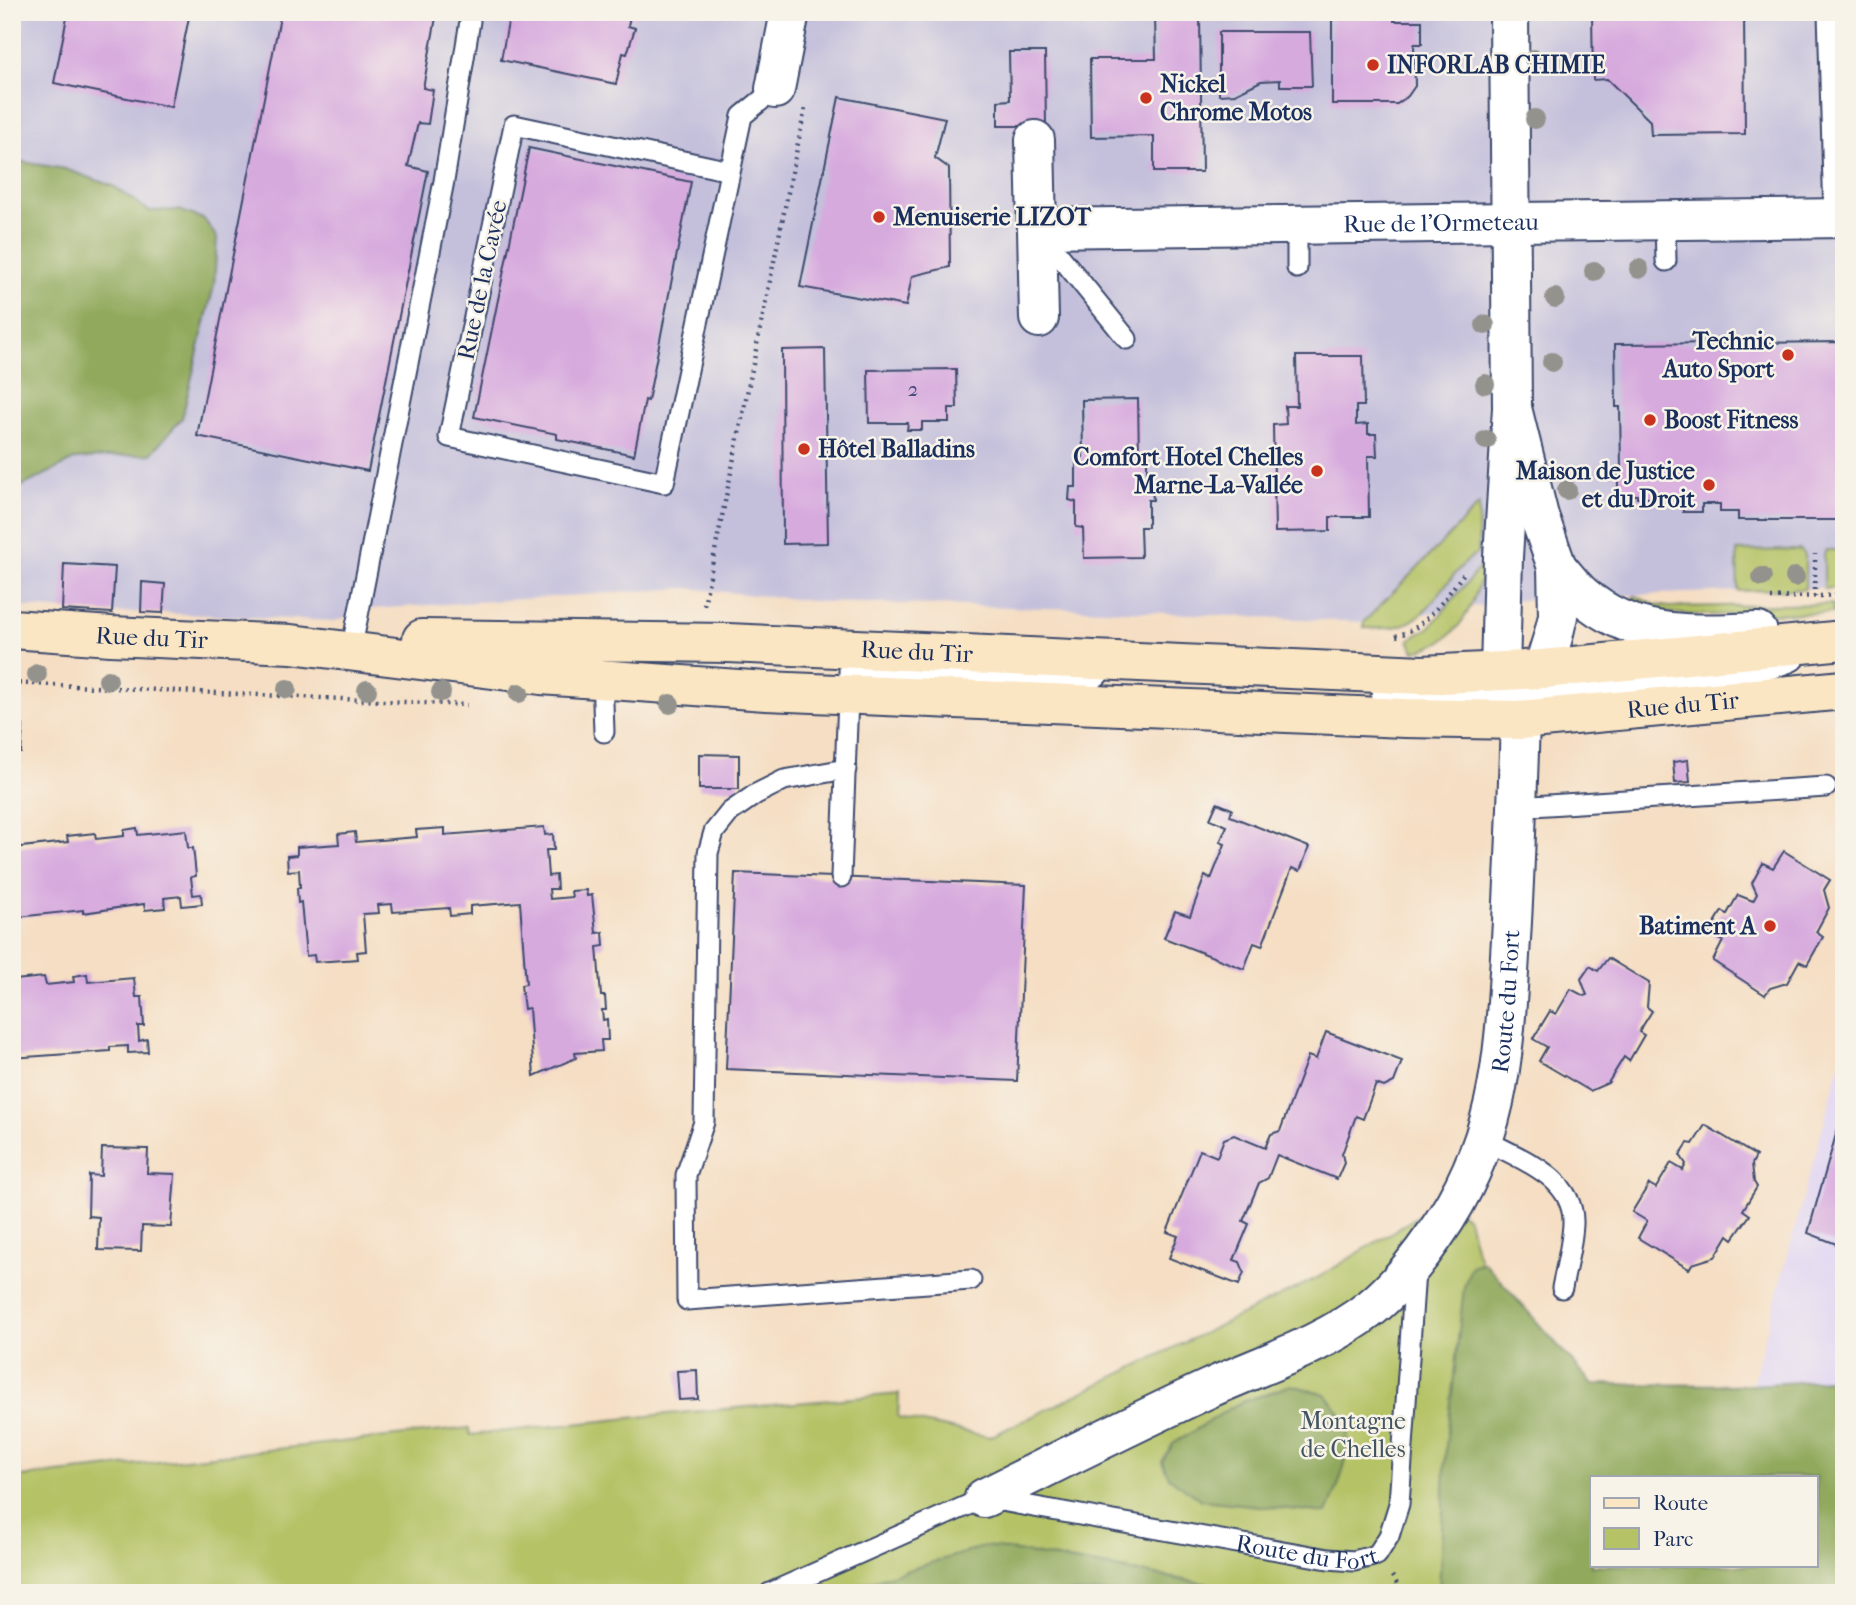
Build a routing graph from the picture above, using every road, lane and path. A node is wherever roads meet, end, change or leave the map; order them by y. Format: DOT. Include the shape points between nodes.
graph roads {
  1 [pos="790,12"];
  2 [pos="1509,12"];
  3 [pos="1828,12"];
  4 [pos="470,21"];
  5 [pos="791,94"];
  6 [pos="1035,140"];
  7 [pos="730,171"];
  8 [pos="1839,218"];
  9 [pos="1665,220"];
  10 [pos="1511,222"];
  11 [pos="1297,225"];
  12 [pos="1037,228"];
  13 [pos="1666,261"];
  14 [pos="1297,268"];
  15 [pos="1039,318"];
  16 [pos="1127,339"];
  17 [pos="1512,408"];
  18 [pos="1815,554"];
  19 [pos="1503,557"];
  20 [pos="1557,567"];
  21 [pos="1844,595"];
  22 [pos="1815,597"];
  23 [pos="1763,598"];
  24 [pos="715,606"];
  25 [pos="12,629"];
  26 [pos="1391,636"];
  27 [pos="1834,638"];
  28 [pos="353,641"];
  29 [pos="601,641"];
  30 [pos="291,644"];
  31 [pos="850,648"];
  32 [pos="1138,662"];
  33 [pos="602,680"];
  34 [pos="1521,689"];
  35 [pos="1844,690"];
  36 [pos="849,696"];
  37 [pos="604,732"];
  38 [pos="846,769"];
  39 [pos="1826,787"];
  40 [pos="1517,807"];
  41 [pos="841,877"];
  42 [pos="1485,1140"];
  43 [pos="1415,1264"];
  44 [pos="971,1280"];
  45 [pos="1562,1288"];
  46 [pos="984,1498"];
  47 [pos="770,1593"];
  1 -- 5 [label="street"];
  2 -- 10 [label="street"];
  3 -- 8 [label="lane"];
  4 -- 28 [label="lane" via="444,181"];
  5 -- 7 [label="lane" via="742,116"];
  5 -- 24 [label="path" via="704,606"];
  6 -- 12 [label="street"];
  7 -- 7 [label="lane, Rue de la Cavée" via="514,125 449,437 664,483"];
  8 -- 9 [label="street, Rue de l'Ormeteau"];
  9 -- 10 [label="street, Rue de l'Ormeteau"];
  9 -- 13 [label="lane"];
  10 -- 11 [label="street, Rue de l'Ormeteau"];
  10 -- 17 [label="street"];
  11 -- 12 [label="street, Rue de l'Ormeteau"];
  11 -- 14 [label="lane"];
  12 -- 15 [label="street"];
  12 -- 16 [label="lane"];
  17 -- 19 [label="street"];
  17 -- 20 [label="street"];
  18 -- 22 [label="path"];
  19 -- 26 [label="path" via="1474,562 1427,619 1406,633"];
  19 -- 34 [label="street"];
  20 -- 27 [label="street, Rue du Tir" via="1582,595 1642,629 1679,635"];
  20 -- 34 [label="street" via="1558,616"];
  21 -- 22 [label="path"];
  22 -- 23 [label="path"];
  25 -- 30 [label="main road, Rue du Tir"];
  27 -- 34 [label="main road, Rue du Tir"];
  28 -- 29 [label="main road, Rue du Tir"];
  28 -- 30 [label="main road, Rue du Tir"];
  29 -- 31 [label="main road, Rue du Tir"];
  29 -- 33 [label="lane"];
  30 -- 33 [label="main road, Rue du Tir"];
  31 -- 32 [label="main road, Rue du Tir"];
  31 -- 36 [label="lane"];
  32 -- 34 [label="main road, Rue du Tir" via="1422,676"];
  32 -- 36 [label="street" via="1037,677 876,672"];
  33 -- 36 [label="main road, Rue du Tir"];
  33 -- 37 [label="lane"];
  34 -- 35 [label="main road, Rue du Tir"];
  34 -- 36 [label="main road, Rue du Tir" via="1391,718"];
  34 -- 40 [label="street, Route du Fort"];
  36 -- 38 [label="lane"];
  38 -- 41 [label="lane"];
  38 -- 44 [label="lane" via="783,780 730,812 714,832 708,853 704,1122 686,1175 687,1300"];
  39 -- 40 [label="lane"];
  40 -- 42 [label="street, Route du Fort" via="1507,1009 1500,1075"];
  42 -- 43 [label="street, Route du Fort" via="1453,1210"];
  42 -- 45 [label="lane" via="1546,1172 1568,1195 1573,1223"];
  43 -- 46 [label="street, Route du Fort" via="1370,1308 1320,1340"];
  43 -- 46 [label="lane, Route du Fort" via="1399,1504 1377,1555 1354,1561 1328,1559"];
  46 -- 47 [label="lane, Route du Fort"];
}
